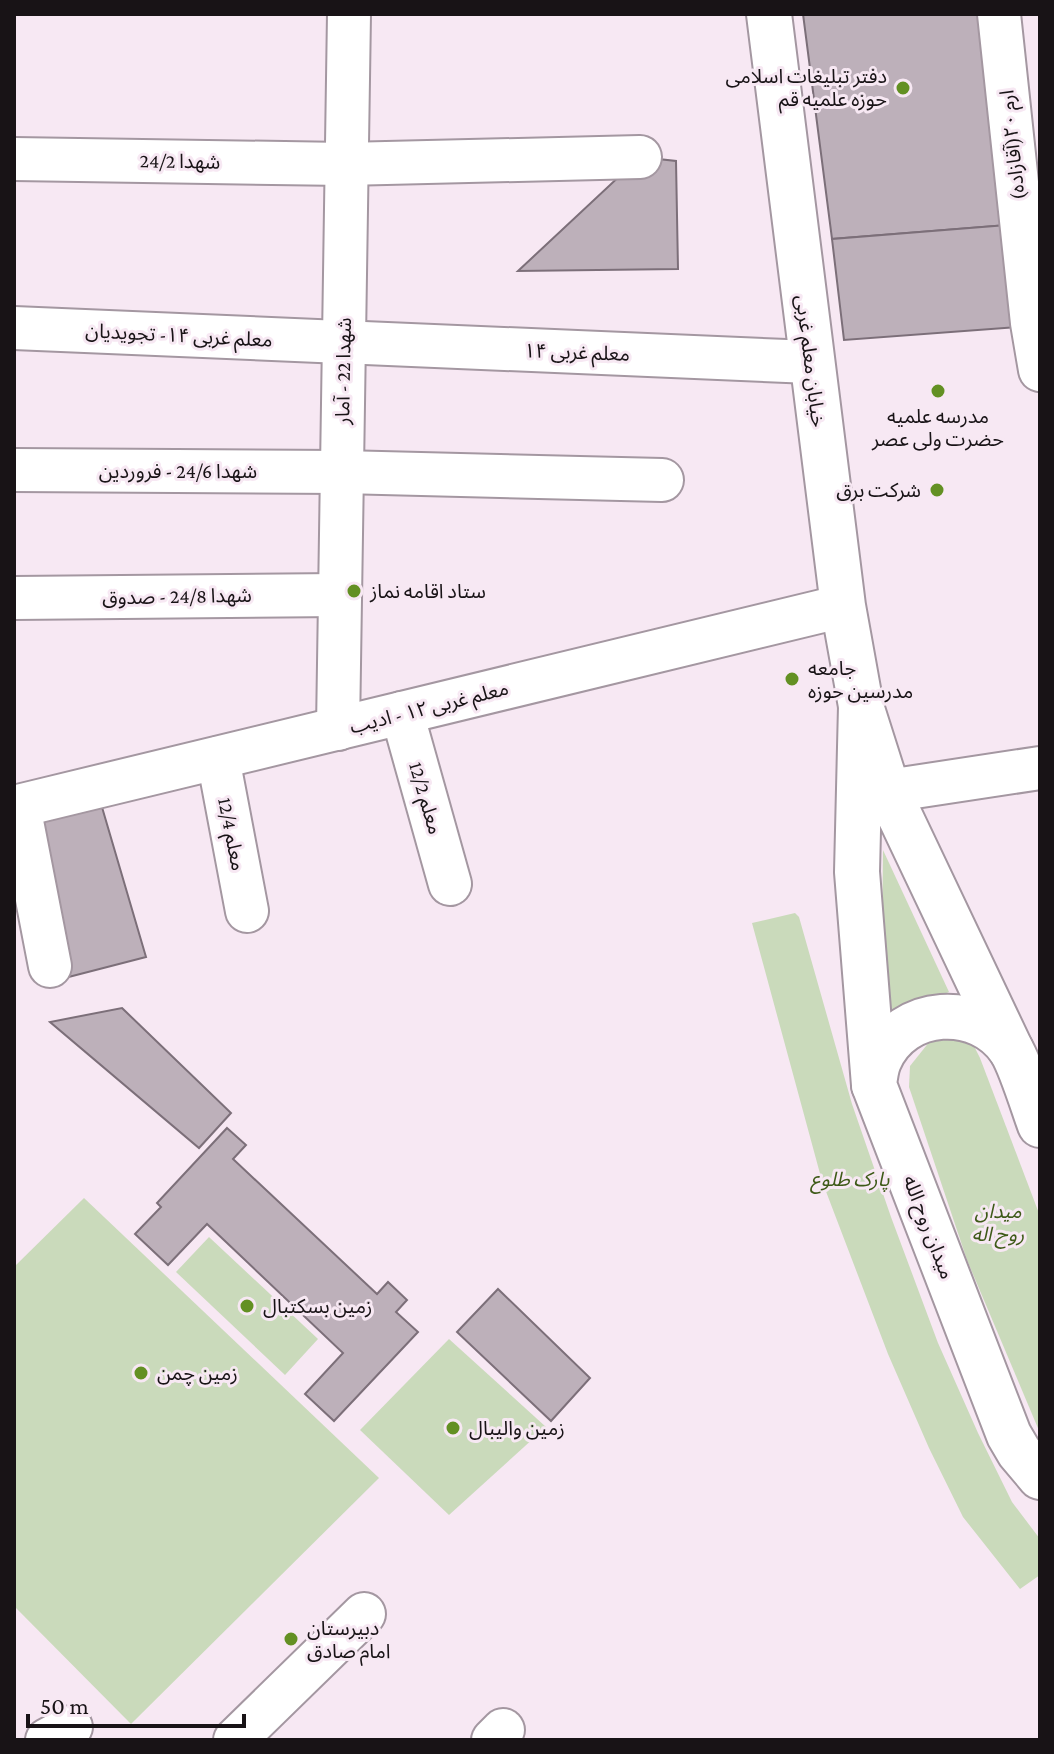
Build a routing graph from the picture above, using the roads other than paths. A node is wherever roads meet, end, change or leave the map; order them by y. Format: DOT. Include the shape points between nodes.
graph roads {
  1 [pos="349,14"];
  2 [pos="769,14"];
  3 [pos="999,14"];
  4 [pos="640,157"];
  5 [pos="14,159"];
  6 [pos="345,164"];
  7 [pos="1036,323"];
  8 [pos="14,328"];
  9 [pos="343,342"];
  10 [pos="811,362"];
  11 [pos="1040,370"];
  12 [pos="14,470"];
  13 [pos="342,472"];
  14 [pos="662,480"];
  15 [pos="340,595"];
  16 [pos="14,598"];
  17 [pos="843,606"];
  18 [pos="861,706"];
  19 [pos="402,713"];
  20 [pos="338,729"];
  21 [pos="218,758"];
  22 [pos="1040,768"];
  23 [pos="888,791"];
  24 [pos="17,806"];
  25 [pos="450,884"];
  26 [pos="247,911"];
  27 [pos="50,966"];
  28 [pos="1011,1050"];
  29 [pos="874,1085"];
  30 [pos="1040,1125"];
  31 [pos="1040,1477"];
  32 [pos="364,1614"];
  33 [pos="235,1740"];
  1 -- 6 [label="street, شهدا 22 - آمار"];
  2 -- 10 [label="main road, خیابان معلم غربی"];
  3 -- 7 [label="street, ارم ۲۰(آقازاده)"];
  4 -- 6 [label="street, شهدا 24/2"];
  5 -- 6 [label="street, شهدا 24/2"];
  6 -- 9 [label="street, شهدا 22 - آمار"];
  7 -- 11 [label="street, ارم ۲۰(آقازاده)"];
  8 -- 9 [label="street, معلم غربی ۱۴- تجویدیان"];
  9 -- 10 [label="street, معلم غربی ۱۴"];
  9 -- 13 [label="street, شهدا 22 - آمار"];
  10 -- 17 [label="main road, خیابان معلم غربی"];
  12 -- 13 [label="street, شهدا 24/6 - فروردین"];
  13 -- 14 [label="street, شهدا 24/6 - فروردین"];
  13 -- 15 [label="street, شهدا 22 - آمار"];
  15 -- 16 [label="street, شهدا 24/8 - صدوق"];
  15 -- 20 [label="street, شهدا 22 - آمار"];
  17 -- 18 [label="main road, خیابان معلم غربی"];
  17 -- 19 [label="street, معلم غربی ۱۲ - ادیب"];
  18 -- 23 [label="main road, خیابان معلم غربی"];
  18 -- 29 [label="main road, خیابان معلم غربی" via="857,872"];
  19 -- 20 [label="street, معلم غربی ۱۲ - ادیب"];
  19 -- 25 [label="street, معلم 12/2"];
  20 -- 21 [label="street, معلم غربی ۱۲ - ادیب"];
  21 -- 24 [label="street, معلم غربی ۱۲ - ادیب"];
  21 -- 26 [label="street, معلم 12/4"];
  22 -- 23 [label="street"];
  23 -- 28 [label="main road, خیابان معلم غربی"];
  24 -- 27 [label="street"];
  28 -- 29 [label="main road" via="975,1020 932,1017 898,1035 879,1061"];
  28 -- 30 [label="main road"];
  29 -- 31 [label="main road, میدان روح الله" via="1009,1435"];
  32 -- 33 [label="street"];
}
